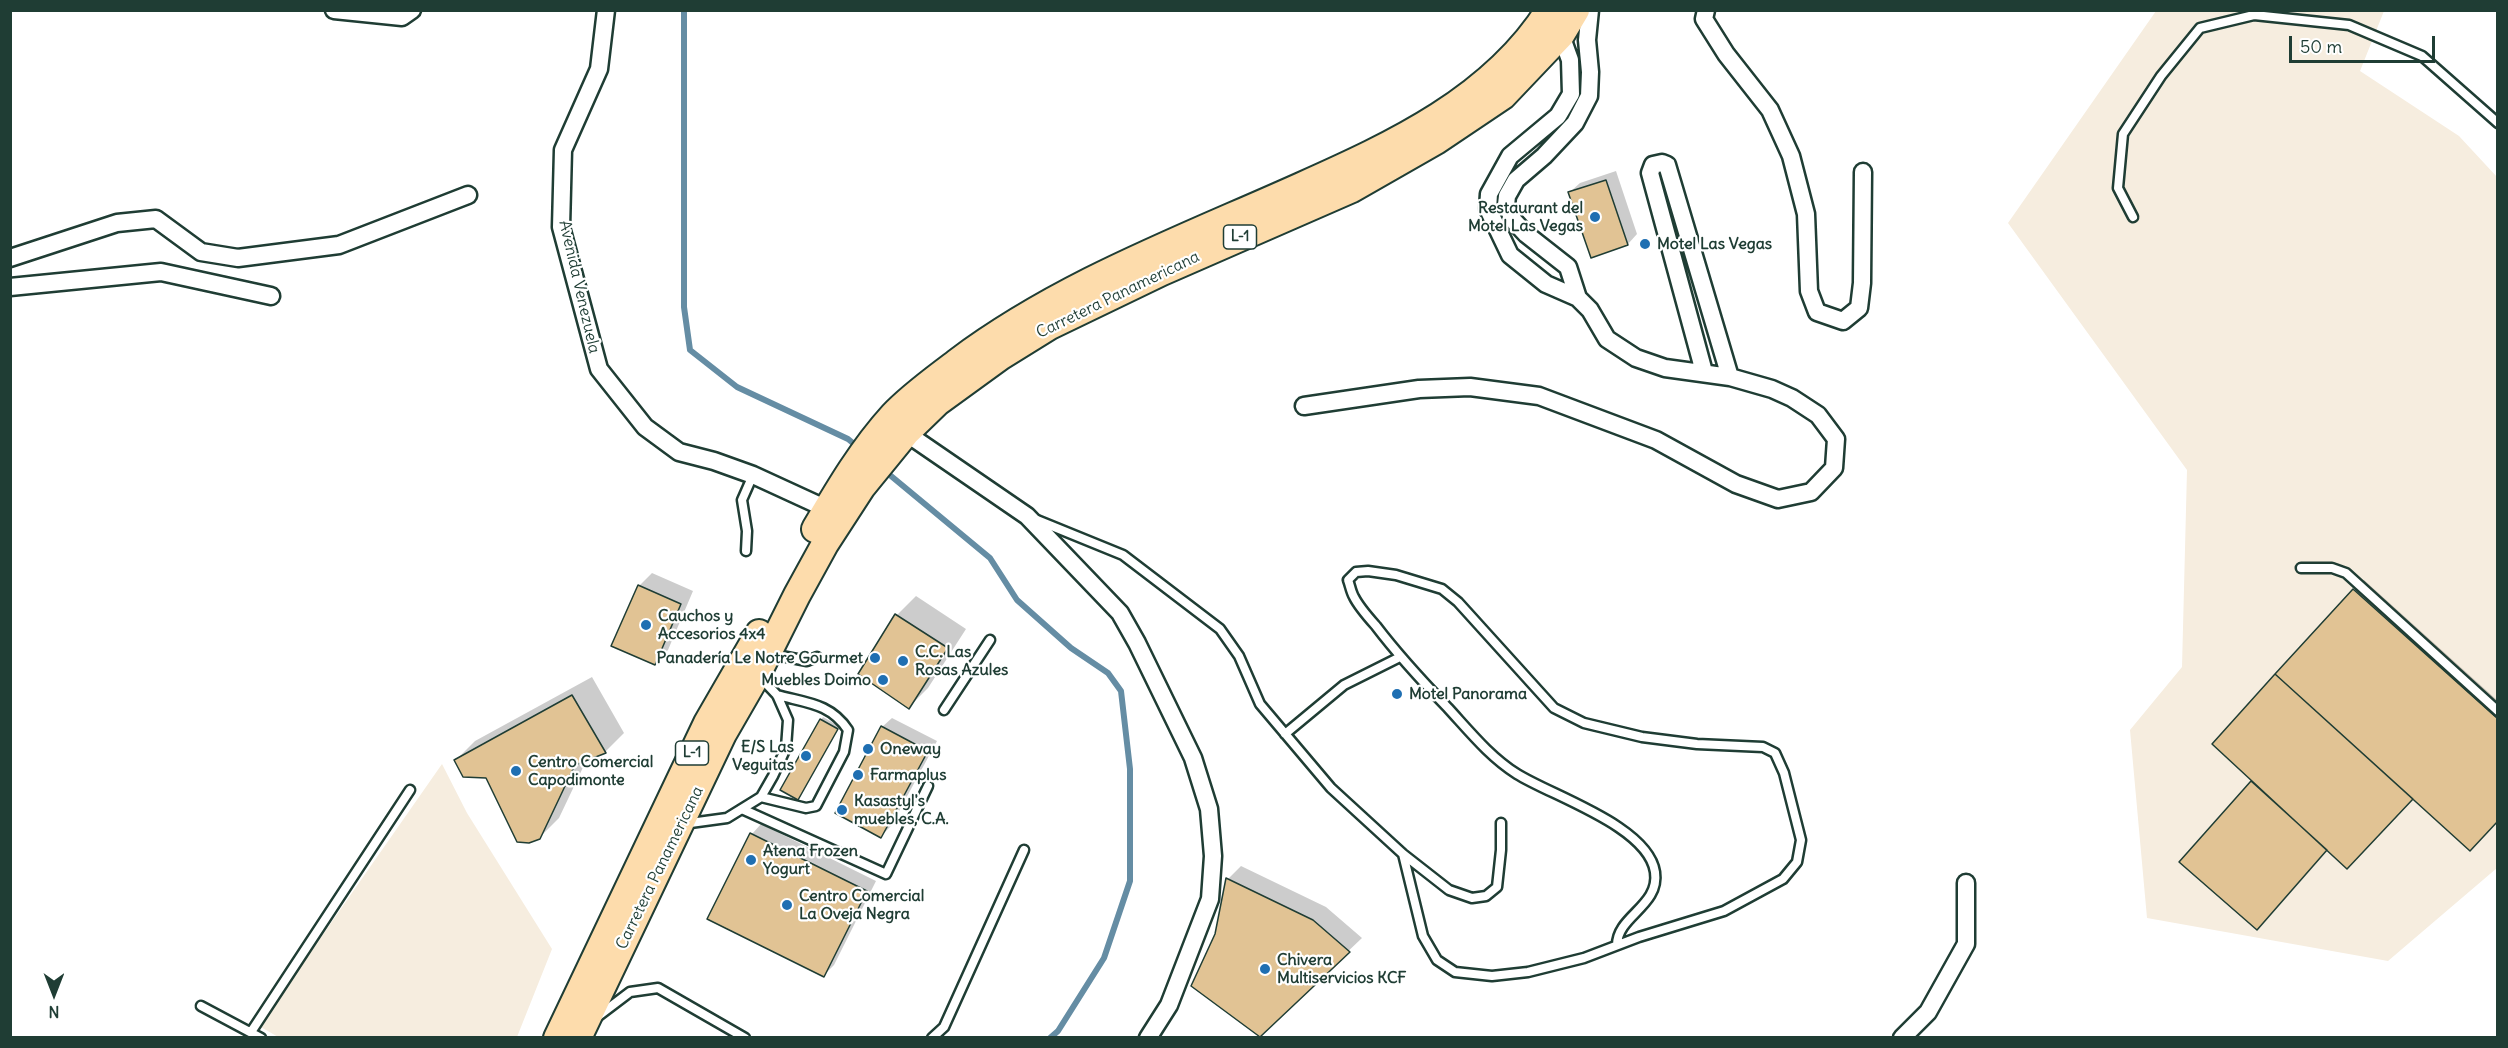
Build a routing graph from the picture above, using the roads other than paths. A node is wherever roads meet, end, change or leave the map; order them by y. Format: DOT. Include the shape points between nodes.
graph roads {
  1 [pos="334,10"];
  2 [pos="412,10"];
  3 [pos="606,10"];
  4 [pos="1549,10"];
  5 [pos="1576,10"];
  6 [pos="1590,10"];
  7 [pos="1706,10"];
  8 [pos="1561,35"];
  9 [pos="2498,123"];
  10 [pos="1863,172"];
  11 [pos="468,195"];
  12 [pos="2133,217"];
  13 [pos="10,258"];
  14 [pos="10,287"];
  15 [pos="271,296"];
  16 [pos="1578,298"];
  17 [pos="1704,372"];
  18 [pos="1730,376"];
  19 [pos="1304,406"];
  20 [pos="891,439"];
  21 [pos="753,475"];
  22 [pos="854,483"];
  23 [pos="827,509"];
  24 [pos="1027,516"];
  25 [pos="746,551"];
  26 [pos="2301,568"];
  27 [pos="990,640"];
  28 [pos="817,657"];
  29 [pos="1400,657"];
  30 [pos="756,664"];
  31 [pos="777,695"];
  32 [pos="944,710"];
  33 [pos="2498,711"];
  34 [pos="1285,734"];
  35 [pos="928,786"];
  36 [pos="410,790"];
  37 [pos="760,797"];
  38 [pos="742,809"];
  39 [pos="1501,823"];
  40 [pos="670,824"];
  41 [pos="1024,850"];
  42 [pos="1403,854"];
  43 [pos="1966,883"];
  44 [pos="1617,945"];
  45 [pos="201,1006"];
  46 [pos="251,1032"];
  47 [pos="580,1033"];
  48 [pos="261,1038"];
  49 [pos="557,1038"];
  50 [pos="745,1038"];
  51 [pos="932,1038"];
  52 [pos="1148,1038"];
  53 [pos="1902,1038"];
  1 -- 2 [label="street" via="402,17"];
  3 -- 21 [label="street, Avenida Venezuela" via="599,69 563,150 561,227 599,369 645,427 679,452"];
  4 -- 20 [label="main road, Carretera Panamericana / L-1" via="1537,30 1503,68 1422,127 1328,174 1076,286 1026,314 914,395"];
  5 -- 8 [label="main road, Carretera Panamericana / L-1"];
  6 -- 16 [label="street" via="1589,96 1575,123 1516,180 1506,205 1526,234 1568,267"];
  7 -- 10 [label="street" via="1704,19 1770,110 1791,156 1806,214 1809,291 1817,312 1843,321 1859,308"];
  8 -- 16 [label="street" via="1570,60 1570,94 1558,116 1510,156 1489,194 1488,209 1510,255 1546,284"];
  8 -- 20 [label="main road, Carretera Panamericana / L-1" via="1503,96 1436,141 1352,189 1050,326 1000,357"];
  9 -- 12 [label="lane" via="2422,56 2349,25 2254,15 2200,28 2161,76 2123,134 2118,188"];
  11 -- 13 [label="street" via="339,245 238,258 201,252 156,219 117,223"];
  14 -- 15 [label="street" via="161,272"];
  16 -- 17 [label="street" via="1607,339 1636,358 1665,369"];
  17 -- 18 [label="street"];
  17 -- 18 [label="street" via="1650,173 1653,165 1667,165"];
  18 -- 19 [label="street" via="1792,398 1818,415 1836,439 1834,468 1811,492 1778,499 1736,484 1656,440 1539,396 1470,387"];
  20 -- 22 [label="main road, Carretera Panamericana / L-1"];
  20 -- 24 [label="street"];
  21 -- 23 [label="street, Avenida Venezuela"];
  21 -- 25 [label="lane" via="742,500"];
  22 -- 23 [label="main road, Carretera Panamericana / L-1"];
  22 -- 30 [label="main road, Carretera Panamericana / L-1" via="825,544"];
  23 -- 30 [label="main road, Carretera Panamericana / L-1" via="799,557"];
  24 -- 34 [label="lane" via="1123,555 1220,629 1239,656 1260,704"];
  24 -- 52 [label="street" via="1120,613 1193,758 1209,809 1213,856 1210,899 1169,1005"];
  26 -- 33 [label="lane" via="2332,568 2346,573"];
  27 -- 32 [label="lane"];
  28 -- 30 [label="lane"];
  29 -- 34 [label="lane" via="1344,685"];
  29 -- 44 [label="lane" via="1487,751 1518,775 1587,808 1628,834 1647,854 1655,870 1655,888 1621,929"];
  29 -- 44 [label="lane" via="1353,596 1348,580 1356,572 1396,575 1442,588 1554,708 1584,723 1642,737 1763,747 1775,753 1801,840 1797,862 1783,879 1724,911"];
  30 -- 31 [label="lane"];
  30 -- 40 [label="main road, Carretera Panamericana / L-1" via="707,723"];
  31 -- 37 [label="lane" via="788,720 786,748"];
  31 -- 37 [label="lane" via="824,707 839,717 848,730 844,752 816,806 806,808"];
  34 -- 42 [label="lane" via="1331,788"];
  35 -- 38 [label="lane" via="886,874"];
  36 -- 46 [label="lane"];
  37 -- 38 [label="lane"];
  38 -- 40 [label="lane" via="727,818"];
  39 -- 42 [label="lane" via="1497,887 1486,896 1472,898 1449,890"];
  40 -- 47 [label="main road, Carretera Panamericana / L-1"];
  40 -- 49 [label="main road, Carretera Panamericana / L-1"];
  41 -- 51 [label="lane" via="944,1027"];
  42 -- 44 [label="lane" via="1423,936 1437,960 1455,972 1492,976 1528,972"];
  43 -- 53 [label="street" via="1966,944 1928,1012"];
  45 -- 46 [label="lane"];
  46 -- 48 [label="lane"];
  47 -- 50 [label="lane" via="630,992 658,988"];
}
